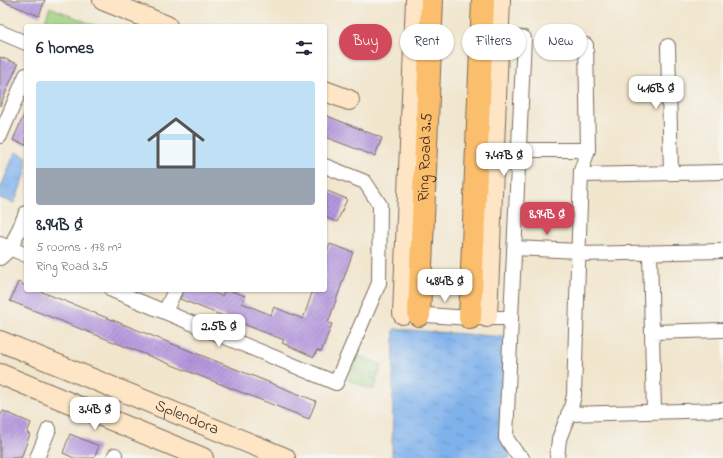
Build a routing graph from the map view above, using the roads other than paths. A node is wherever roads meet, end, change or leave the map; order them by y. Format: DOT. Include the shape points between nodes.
graph roads {
  1 [pos="103,0"];
  2 [pos="416,0"];
  3 [pos="432,0"];
  4 [pos="483,0"];
  5 [pos="500,0"];
  6 [pos="162,24"];
  7 [pos="499,24"];
  8 [pos="0,32"];
  9 [pos="24,42"];
  10 [pos="668,46"];
  11 [pos="496,60"];
  12 [pos="523,60"];
  13 [pos="586,60"];
  14 [pos="24,80"];
  15 [pos="327,92"];
  16 [pos="349,100"];
  17 [pos="0,136"];
  18 [pos="518,150"];
  19 [pos="588,150"];
  20 [pos="327,167"];
  21 [pos="723,172"];
  22 [pos="671,173"];
  23 [pos="581,175"];
  24 [pos="24,217"];
  25 [pos="6,246"];
  26 [pos="514,248"];
  27 [pos="723,251"];
  28 [pos="24,253"];
  29 [pos="578,253"];
  30 [pos="650,253"];
  31 [pos="0,258"];
  32 [pos="117,292"];
  33 [pos="174,292"];
  34 [pos="165,312"];
  35 [pos="411,314"];
  36 [pos="479,317"];
  37 [pos="511,318"];
  38 [pos="723,330"];
  39 [pos="652,332"];
  40 [pos="0,341"];
  41 [pos="0,374"];
  42 [pos="723,410"];
  43 [pos="654,412"];
  44 [pos="568,414"];
  45 [pos="49,429"];
  46 [pos="37,458"];
  47 [pos="203,458"];
  48 [pos="285,458"];
  49 [pos="522,458"];
  50 [pos="557,458"];
  1 -- 6 [label="main road"];
  2 -- 35 [label="main road, Ring Road 3.5"];
  3 -- 35 [label="main road, Ring Road 3.5"];
  4 -- 36 [label="main road"];
  5 -- 7 [label="main road"];
  8 -- 9 [label="street"];
  10 -- 22 [label="street"];
  11 -- 36 [label="main road"];
  12 -- 18 [label="street"];
  13 -- 19 [label="street"];
  14 -- 17 [label="street"];
  15 -- 16 [label="main road"];
  18 -- 19 [label="street"];
  18 -- 26 [label="street"];
  19 -- 23 [label="street"];
  20 -- 34 [label="street" via="364,182 380,205 379,283 336,383"];
  21 -- 22 [label="street"];
  22 -- 23 [label="street"];
  23 -- 29 [label="street"];
  24 -- 25 [label="street"];
  25 -- 28 [label="street"];
  25 -- 31 [label="street"];
  26 -- 29 [label="street"];
  26 -- 37 [label="street"];
  27 -- 30 [label="street"];
  29 -- 30 [label="street"];
  29 -- 44 [label="street" via="574,395"];
  30 -- 39 [label="street"];
  32 -- 34 [label="street"];
  33 -- 34 [label="street"];
  35 -- 36 [label="street"];
  36 -- 37 [label="street"];
  37 -- 49 [label="street" via="506,438"];
  38 -- 39 [label="street"];
  39 -- 43 [label="street"];
  40 -- 48 [label="main road, Splendora"];
  41 -- 47 [label="main road, Splendora"];
  42 -- 43 [label="street"];
  43 -- 44 [label="street"];
  44 -- 50 [label="street" via="558,439"];
  45 -- 46 [label="street"];
}
